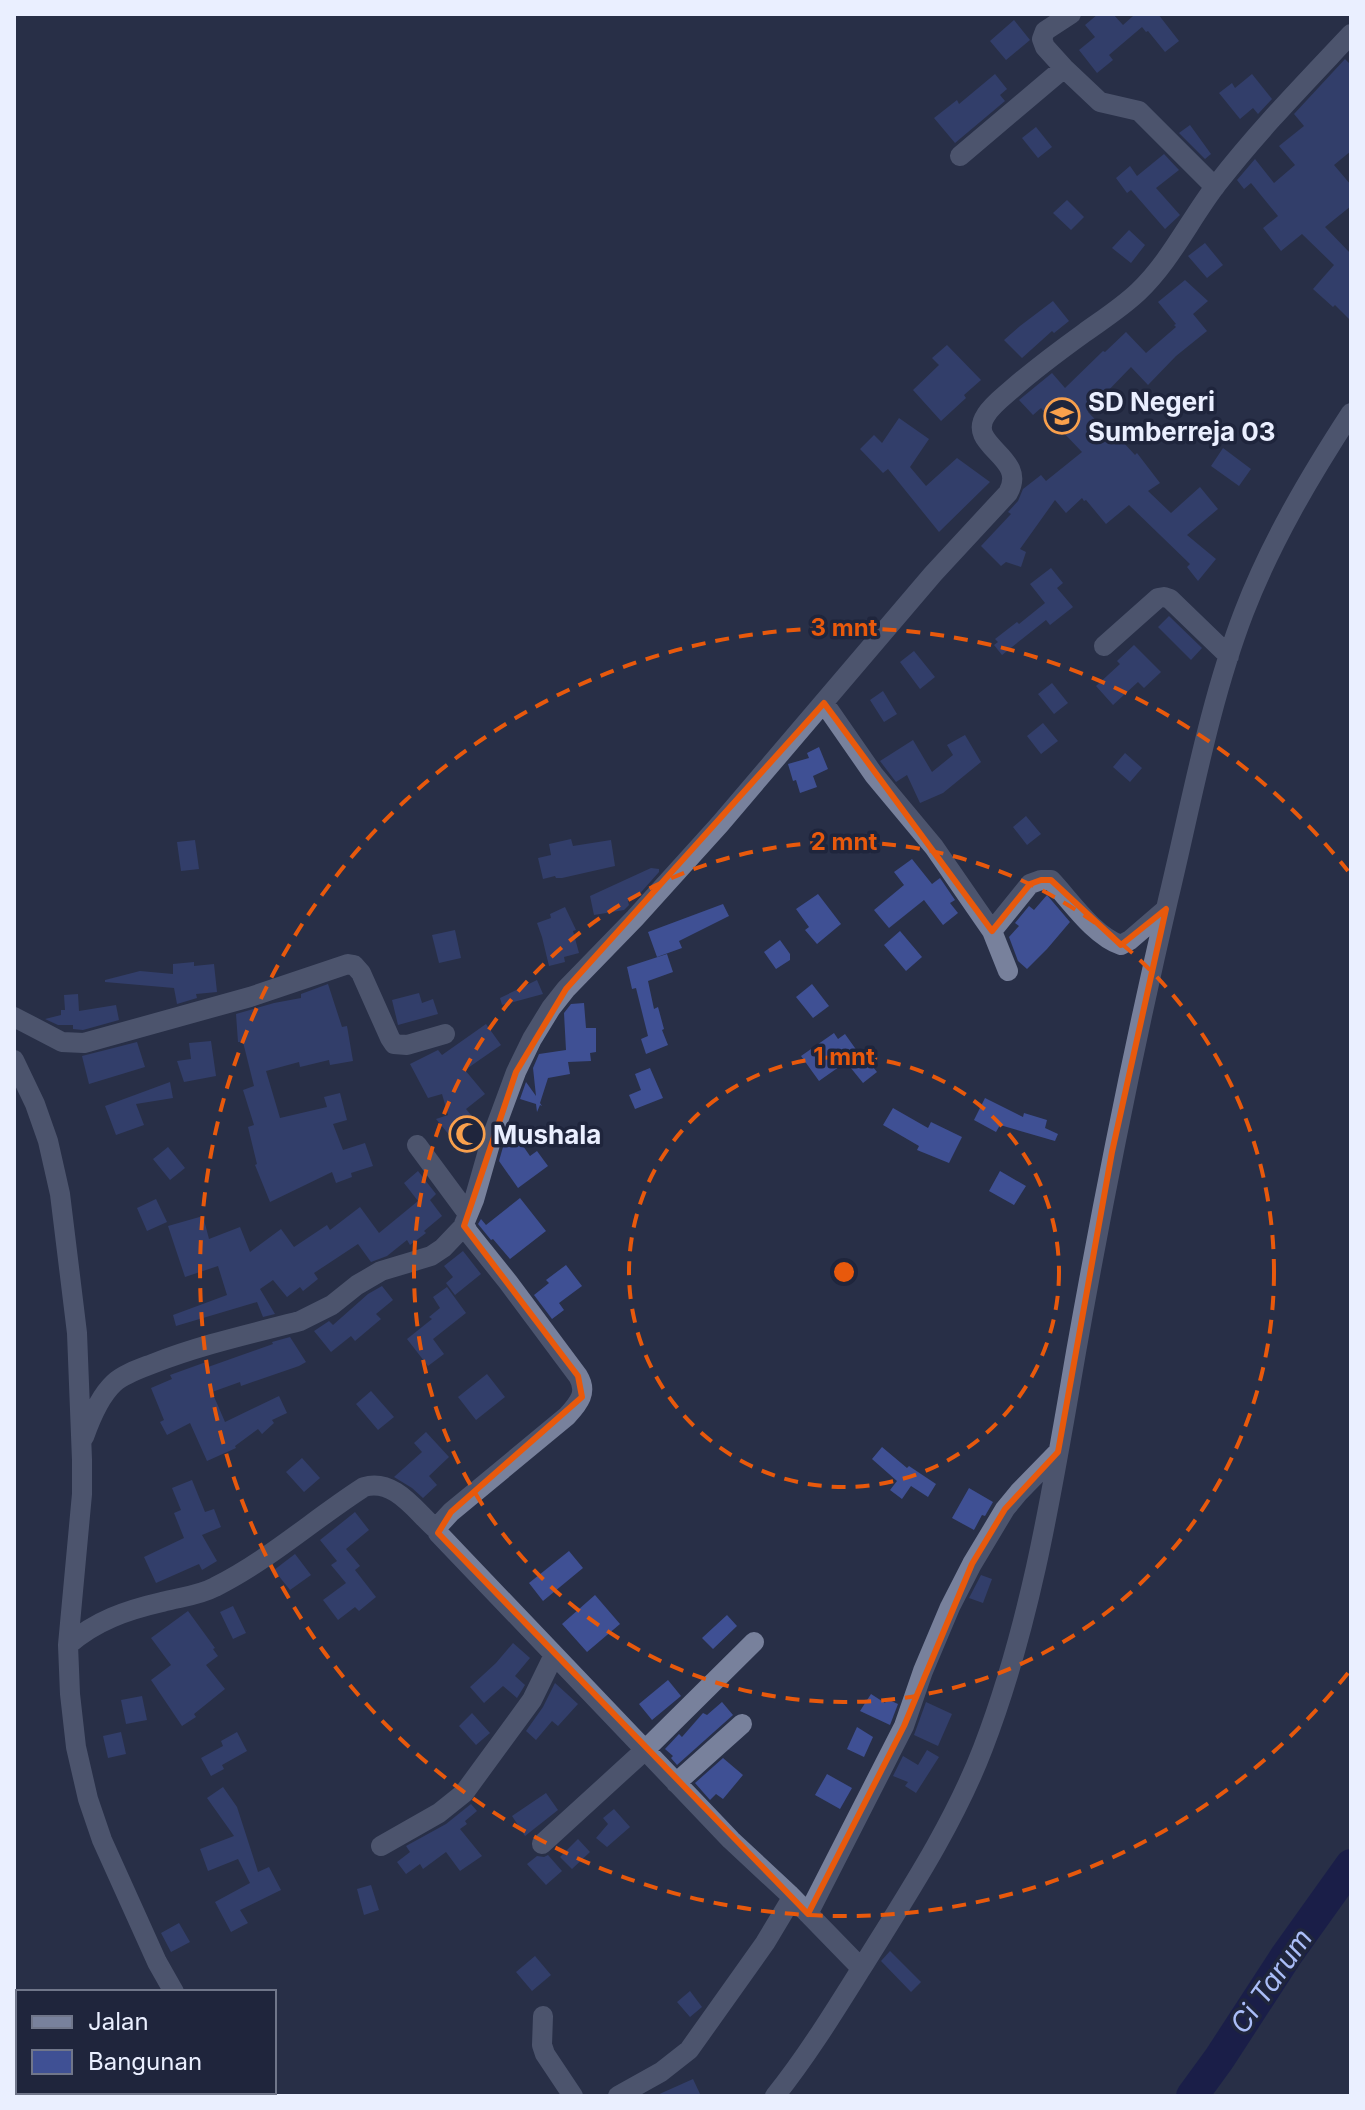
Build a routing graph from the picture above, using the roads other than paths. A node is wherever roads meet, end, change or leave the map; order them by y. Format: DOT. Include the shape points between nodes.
graph roads {
  1 [pos="1071,14"];
  2 [pos="1351,34"];
  3 [pos="1064,68"];
  4 [pos="960,156"];
  5 [pos="1215,187"];
  6 [pos="1351,413"];
  7 [pos="1104,646"];
  8 [pos="1229,656"];
  9 [pos="824,703"];
  10 [pos="1166,909"];
  11 [pos="992,931"];
  12 [pos="1008,971"];
  13 [pos="14,1017"];
  14 [pos="445,1034"];
  15 [pos="14,1060"];
  16 [pos="417,1145"];
  17 [pos="466,1220"];
  18 [pos="82,1445"];
  19 [pos="1058,1452"];
  20 [pos="437,1530"];
  21 [pos="754,1642"];
  22 [pos="68,1645"];
  23 [pos="554,1655"];
  24 [pos="742,1724"];
  25 [pos="645,1750"];
  26 [pos="676,1783"];
  27 [pos="542,1844"];
  28 [pos="381,1846"];
  29 [pos="792,1898"];
  30 [pos="808,1914"];
  31 [pos="861,1968"];
  32 [pos="173,1990"];
  33 [pos="543,2016"];
  34 [pos="573,2096"];
  35 [pos="618,2096"];
  36 [pos="775,2096"];
  1 -- 3 [label="street" via="1045,31 1042,39"];
  2 -- 5 [label="street"];
  3 -- 4 [label="street"];
  3 -- 5 [label="street" via="1100,102 1139,111"];
  5 -- 9 [label="street" via="1139,291 1030,373 984,417 982,434 1011,469 1012,486"];
  6 -- 8 [label="street" via="1270,552"];
  7 -- 8 [label="street" via="1164,597"];
  8 -- 10 [label="street"];
  9 -- 11 [label="street"];
  9 -- 17 [label="street" via="551,1008 516,1072"];
  10 -- 11 [label="street" via="1121,945 1110,941 1051,880 1041,880 1030,884"];
  10 -- 19 [label="street" via="1112,1152"];
  11 -- 12 [label="street"];
  13 -- 14 [label="street" via="62,1042 84,1043 348,964 361,973 394,1044"];
  15 -- 18 [label="street" via="35,1104 60,1194 77,1333"];
  16 -- 17 [label="street"];
  17 -- 18 [label="street" via="431,1256 381,1271 314,1315 130,1373 109,1389"];
  17 -- 20 [label="street" via="583,1389 567,1416 451,1512"];
  18 -- 22 [label="street"];
  19 -- 30 [label="street" via="1005,1509 972,1564 904,1726"];
  19 -- 31 [label="street" via="1037,1560 984,1747 950,1821"];
  20 -- 22 [label="street" via="395,1491 379,1484 364,1487 224,1583 120,1614"];
  20 -- 23 [label="street"];
  21 -- 25 [label="street"];
  22 -- 32 [label="street" via="76,1747 88,1799"];
  23 -- 25 [label="street"];
  23 -- 28 [label="street" via="532,1700 464,1793"];
  24 -- 26 [label="street"];
  25 -- 26 [label="street"];
  25 -- 27 [label="street"];
  26 -- 29 [label="street"];
  29 -- 30 [label="street"];
  29 -- 35 [label="street" via="689,2050"];
  30 -- 31 [label="street"];
  31 -- 36 [label="street"];
  33 -- 34 [label="street" via="545,2054"];
}
